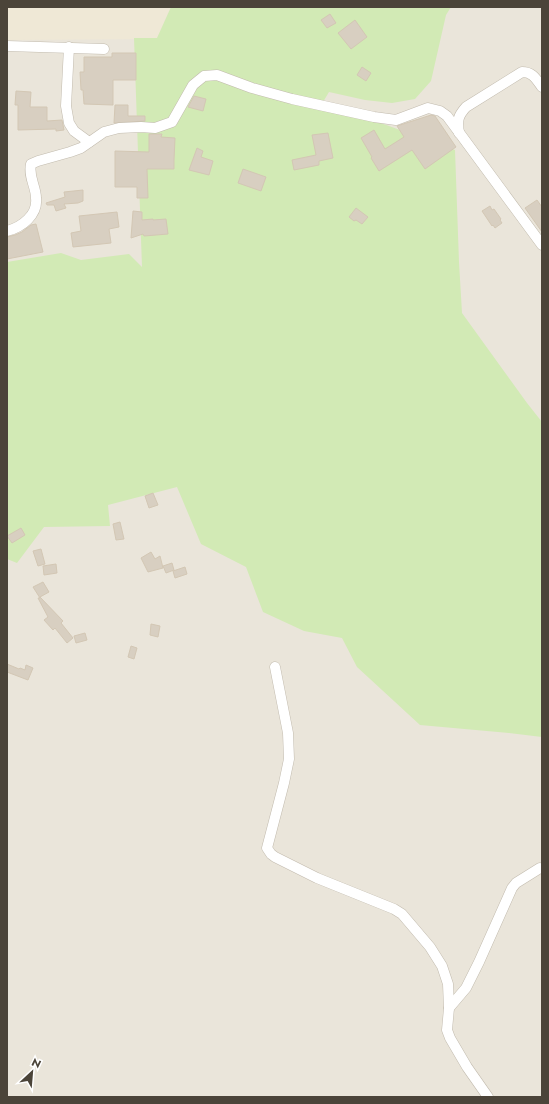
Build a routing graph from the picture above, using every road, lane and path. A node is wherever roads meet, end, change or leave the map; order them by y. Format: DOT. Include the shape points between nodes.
graph roads {
  1 [pos="7,46"];
  2 [pos="69,47"];
  3 [pos="104,49"];
  4 [pos="542,87"];
  5 [pos="459,133"];
  6 [pos="89,142"];
  7 [pos="7,231"];
  8 [pos="542,245"];
  9 [pos="275,667"];
  10 [pos="540,868"];
  11 [pos="449,1008"];
  12 [pos="488,1097"];
  1 -- 2 [label="street"];
  2 -- 3 [label="street"];
  2 -- 6 [label="street" via="66,106 69,123 74,131"];
  4 -- 5 [label="street" via="529,72 522,72 466,107 460,115"];
  5 -- 6 [label="street" via="447,116 428,108 396,120 374,117 292,99 217,75 204,76 193,85 172,122 155,128 119,128 104,132"];
  5 -- 8 [label="street"];
  6 -- 7 [label="street" via="81,148 32,164 30,170 37,199 34,212 24,223"];
  9 -- 11 [label="street" via="288,733 289,759 267,848 270,854 317,878 402,914 430,947 442,966 448,984"];
  10 -- 11 [label="street" via="512,888 466,988"];
  11 -- 12 [label="street" via="447,1030 450,1038"];
}
